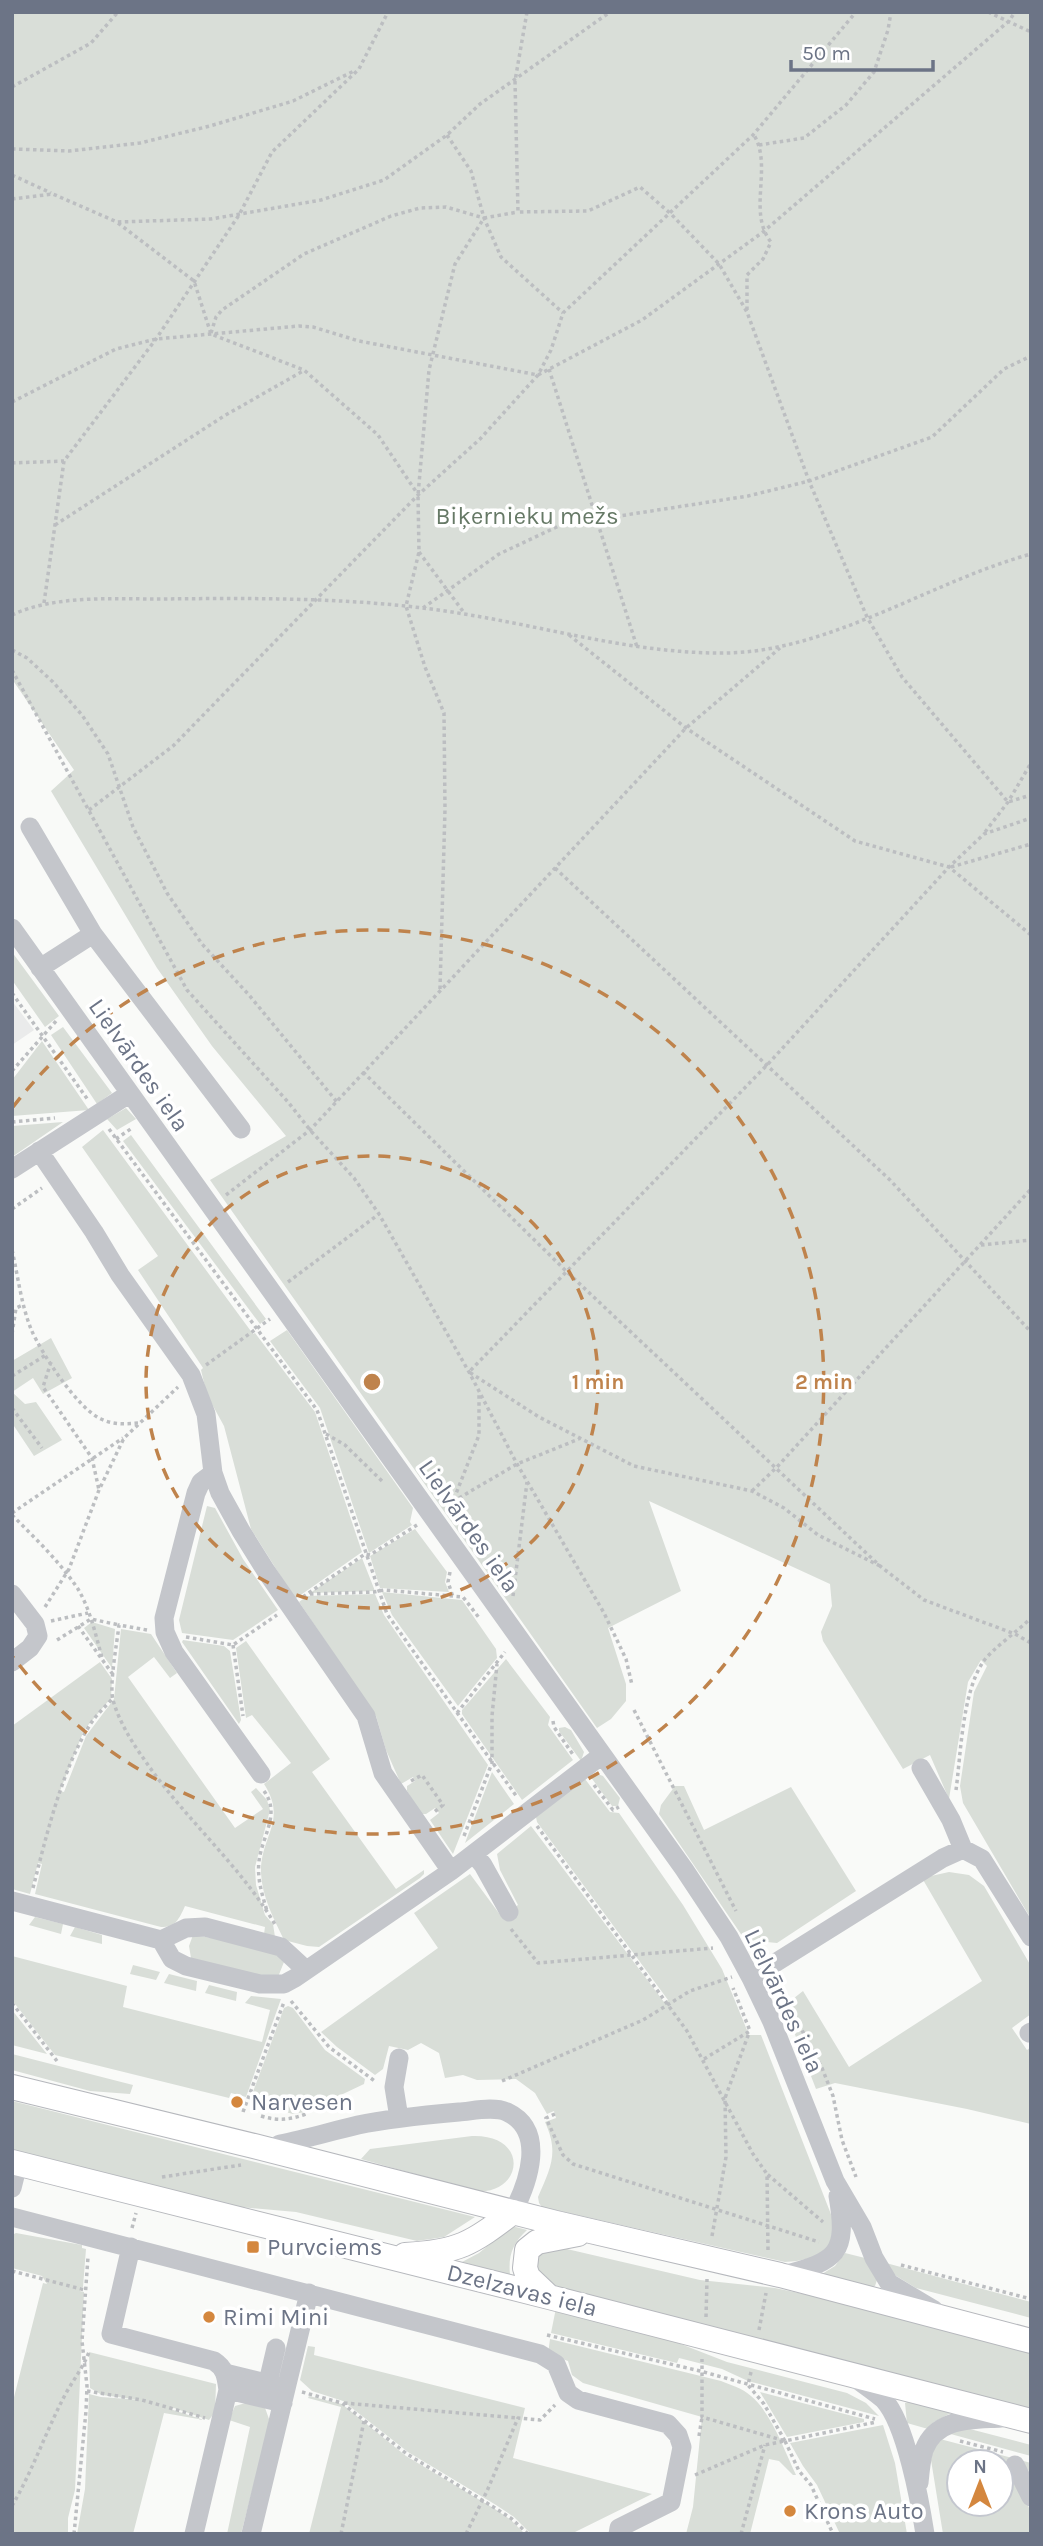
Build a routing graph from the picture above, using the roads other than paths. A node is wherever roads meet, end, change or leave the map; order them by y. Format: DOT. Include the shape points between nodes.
graph roads {
  1 [pos="30,827"];
  2 [pos="12,928"];
  3 [pos="93,934"];
  4 [pos="40,968"];
  5 [pos="129,1094"];
  6 [pos="241,1129"];
  7 [pos="38,1151"];
  8 [pos="12,1168"];
  9 [pos="214,1473"];
  10 [pos="12,1594"];
  11 [pos="12,1662"];
  12 [pos="602,1755"];
  13 [pos="921,1768"];
  14 [pos="261,1781"];
  15 [pos="962,1849"];
  16 [pos="474,1854"];
  17 [pos="451,1871"];
  18 [pos="21,1903"];
  19 [pos="509,1912"];
  20 [pos="1031,1937"];
  21 [pos="161,1940"];
  22 [pos="306,1970"];
  23 [pos="751,1978"];
  24 [pos="399,2057"];
  25 [pos="12,2087"];
  26 [pos="399,2118"];
  27 [pos="270,2150"];
  28 [pos="14,2171"];
  29 [pos="835,2181"];
  30 [pos="513,2212"];
  31 [pos="12,2217"];
  32 [pos="593,2232"];
  33 [pos="131,2237"];
  34 [pos="387,2256"];
  35 [pos="780,2276"];
  36 [pos="309,2293"];
  37 [pos="549,2297"];
  38 [pos="950,2319"];
  39 [pos="1031,2341"];
  40 [pos="276,2348"];
  41 [pos="850,2374"];
  42 [pos="226,2381"];
  43 [pos="279,2391"];
  44 [pos="1023,2419"];
  45 [pos="1015,2465"];
  46 [pos="918,2487"];
  47 [pos="1031,2497"];
  48 [pos="614,2532"];
  49 [pos="194,2534"];
  50 [pos="251,2534"];
  51 [pos="925,2534"];
  1 -- 3 [label="street"];
  2 -- 4 [label="street, Lielvārdes iela"];
  3 -- 4 [label="street"];
  3 -- 6 [label="street"];
  4 -- 5 [label="street, Lielvārdes iela"];
  5 -- 7 [label="street"];
  5 -- 12 [label="street, Lielvārdes iela"];
  7 -- 8 [label="street"];
  7 -- 9 [label="street" via="191,1374 206,1415"];
  9 -- 14 [label="street" via="201,1482 196,1493 164,1618 165,1632"];
  9 -- 17 [label="street" via="241,1531 366,1716 383,1773"];
  10 -- 11 [label="street" via="36,1624 38,1636"];
  12 -- 16 [label="street"];
  12 -- 23 [label="street, Lielvārdes iela" via="684,1868"];
  13 -- 15 [label="street"];
  15 -- 20 [label="street" via="982,1859"];
  15 -- 23 [label="street"];
  16 -- 17 [label="street"];
  16 -- 19 [label="street"];
  17 -- 22 [label="street"];
  18 -- 21 [label="street"];
  21 -- 22 [label="street" via="186,1928 205,1927 281,1947"];
  21 -- 22 [label="street" via="172,1959 186,1966 260,1984 284,1984"];
  23 -- 29 [label="street, Lielvārdes iela"];
  24 -- 26 [label="street" via="394,2087"];
  25 -- 27 [label="main road"];
  26 -- 27 [label="street" via="356,2125"];
  26 -- 30 [label="street" via="482,2110 505,2111 519,2121 527,2132 531,2163"];
  27 -- 30 [label="main road"];
  28 -- 34 [label="main road, Dzelzavas iela"];
  29 -- 35 [label="street, Lielvārdes iela" via="842,2218 839,2248 810,2268"];
  29 -- 38 [label="street, Lielvārdes iela" via="889,2283"];
  30 -- 32 [label="main road"];
  30 -- 34 [label="main road" via="459,2248"];
  31 -- 33 [label="street" via="92,2237"];
  32 -- 35 [label="main road"];
  32 -- 37 [label="main road" via="551,2237 527,2250 528,2277"];
  33 -- 36 [label="street"];
  33 -- 42 [label="street" via="111,2334 214,2361 222,2366"];
  34 -- 37 [label="main road, Dzelzavas iela"];
  35 -- 38 [label="main road"];
  36 -- 43 [label="street"];
  36 -- 48 [label="street" via="540,2354 555,2364 568,2393 578,2400 668,2424 682,2447 671,2502"];
  37 -- 41 [label="main road, Dzelzavas iela"];
  38 -- 39 [label="main road"];
  40 -- 43 [label="street"];
  41 -- 44 [label="main road, Dzelzavas iela"];
  41 -- 46 [label="street" via="885,2402"];
  42 -- 43 [label="street"];
  42 -- 49 [label="street"];
  43 -- 50 [label="street"];
  44 -- 46 [label="street" via="955,2421 933,2434 924,2450"];
  45 -- 47 [label="street"];
  46 -- 51 [label="street"];
}
